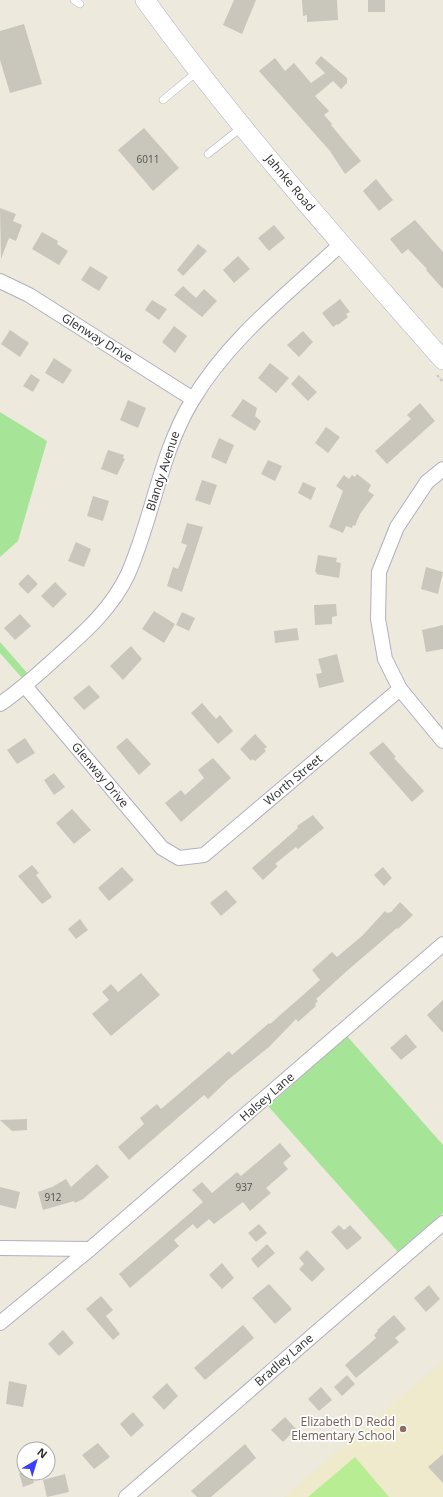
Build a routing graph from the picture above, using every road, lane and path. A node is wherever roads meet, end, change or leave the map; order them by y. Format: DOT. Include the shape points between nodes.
graph roads {
  1 [pos="145,0"];
  2 [pos="198,71"];
  3 [pos="163,100"];
  4 [pos="243,127"];
  5 [pos="208,154"];
  6 [pos="341,244"];
  7 [pos="0,281"];
  8 [pos="443,360"];
  9 [pos="192,399"];
  10 [pos="443,468"];
  11 [pos="25,686"];
  12 [pos="400,689"];
  13 [pos="0,704"];
  14 [pos="443,741"];
  15 [pos="179,858"];
  16 [pos="443,944"];
  17 [pos="443,1223"];
  18 [pos="0,1248"];
  19 [pos="90,1249"];
  20 [pos="0,1323"];
  21 [pos="126,1497"];
  1 -- 2 [label="main road, Jahnke Road"];
  2 -- 3 [label="lane"];
  2 -- 4 [label="main road, Jahnke Road"];
  4 -- 5 [label="lane"];
  4 -- 6 [label="main road, Jahnke Road"];
  6 -- 8 [label="main road, Jahnke Road"];
  6 -- 9 [label="street, Blandy Avenue" via="230,348"];
  7 -- 9 [label="street, Glenway Drive" via="29,295"];
  9 -- 11 [label="street, Blandy Avenue" via="172,439 138,549 121,586 96,622"];
  10 -- 12 [label="street" via="427,482 397,527 379,572 378,619 385,659"];
  11 -- 13 [label="street, Blandy Avenue"];
  11 -- 15 [label="street, Glenway Drive" via="162,848"];
  12 -- 14 [label="street"];
  12 -- 15 [label="street, Worth Street" via="204,855"];
  16 -- 19 [label="street, Halsey Lane"];
  17 -- 21 [label="street, Bradley Lane"];
  18 -- 19 [label="street"];
  19 -- 20 [label="street, Halsey Lane"];
}
